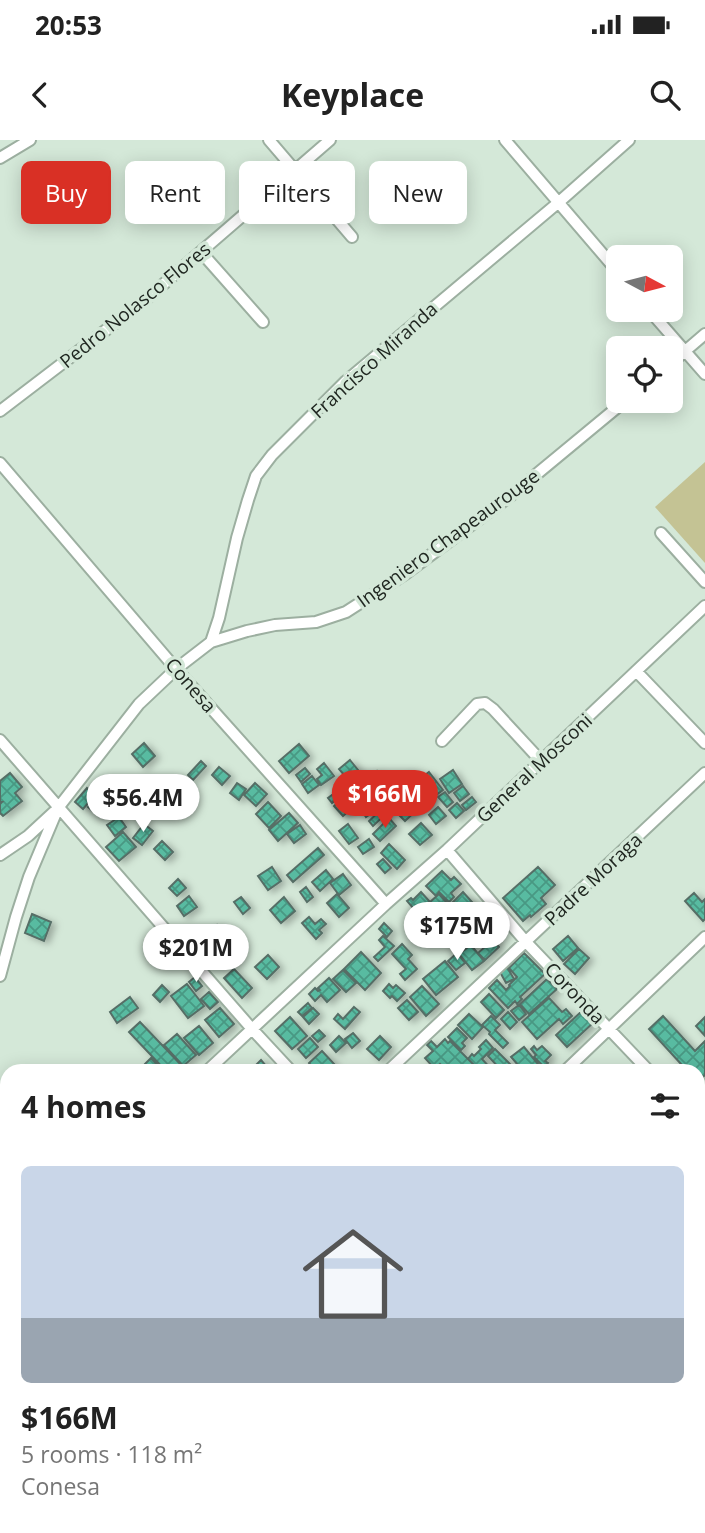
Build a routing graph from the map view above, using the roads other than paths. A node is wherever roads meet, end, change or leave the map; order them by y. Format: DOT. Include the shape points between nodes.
graph roads {
  1 [pos="30,140"];
  2 [pos="269,140"];
  3 [pos="330,140"];
  4 [pos="505,140"];
  5 [pos="629,140"];
  6 [pos="0,158"];
  7 [pos="287,161"];
  8 [pos="307,161"];
  9 [pos="559,202"];
  10 [pos="239,220"];
  11 [pos="341,224"];
  12 [pos="352,237"];
  13 [pos="201,252"];
  14 [pos="606,258"];
  15 [pos="263,322"];
  16 [pos="659,322"];
  17 [pos="705,334"];
  18 [pos="684,352"];
  19 [pos="705,374"];
  20 [pos="0,411"];
  21 [pos="610,413"];
  22 [pos="0,463"];
  23 [pos="661,533"];
  24 [pos="705,582"];
  25 [pos="705,606"];
  26 [pos="211,642"];
  27 [pos="176,669"];
  28 [pos="636,671"];
  29 [pos="0,740"];
  30 [pos="442,741"];
  31 [pos="705,743"];
  32 [pos="541,761"];
  33 [pos="705,773"];
  34 [pos="58,808"];
  35 [pos="446,850"];
  36 [pos="0,855"];
  37 [pos="386,904"];
  38 [pos="705,937"];
  39 [pos="526,942"];
  40 [pos="0,976"];
  41 [pos="252,1029"];
  42 [pos="610,1029"];
  43 [pos="214,1064"];
  44 [pos="284,1064"];
  45 [pos="395,1064"];
  46 [pos="572,1064"];
  47 [pos="642,1064"];
  1 -- 6 [label="street"];
  2 -- 7 [label="street"];
  3 -- 8 [label="street, Pedro Nolasco Flores"];
  4 -- 9 [label="street"];
  5 -- 9 [label="street, Francisco Miranda"];
  9 -- 14 [label="street"];
  9 -- 26 [label="street, Francisco Miranda" via="346,381 272,454 256,477 248,500"];
  10 -- 13 [label="street, Pedro Nolasco Flores"];
  11 -- 12 [label="street"];
  13 -- 15 [label="street"];
  13 -- 20 [label="street, Pedro Nolasco Flores"];
  16 -- 18 [label="street"];
  17 -- 18 [label="street"];
  18 -- 19 [label="street"];
  21 -- 26 [label="street, Ingeniero Chapeaurouge" via="509,497 346,612"];
  22 -- 27 [label="street, Conesa"];
  23 -- 24 [label="street"];
  25 -- 28 [label="street, General Mosconi"];
  26 -- 27 [label="street, Ingeniero Chapeaurouge"];
  27 -- 34 [label="street" via="139,704"];
  27 -- 37 [label="street, Conesa"];
  28 -- 31 [label="street"];
  28 -- 32 [label="street, General Mosconi"];
  29 -- 34 [label="street"];
  30 -- 32 [label="street" via="477,704 485,703"];
  32 -- 35 [label="street, General Mosconi"];
  33 -- 39 [label="street, Padre Moraga"];
  34 -- 36 [label="street"];
  34 -- 40 [label="street" via="29,877"];
  34 -- 41 [label="street"];
  35 -- 37 [label="street, General Mosconi"];
  35 -- 39 [label="street, Coronda"];
  37 -- 41 [label="street, General Mosconi"];
  38 -- 42 [label="street"];
  39 -- 42 [label="street, Coronda"];
  39 -- 45 [label="street, Padre Moraga"];
  41 -- 43 [label="street, General Mosconi"];
  41 -- 44 [label="street"];
  42 -- 46 [label="street"];
  42 -- 47 [label="street, Coronda"];
}
